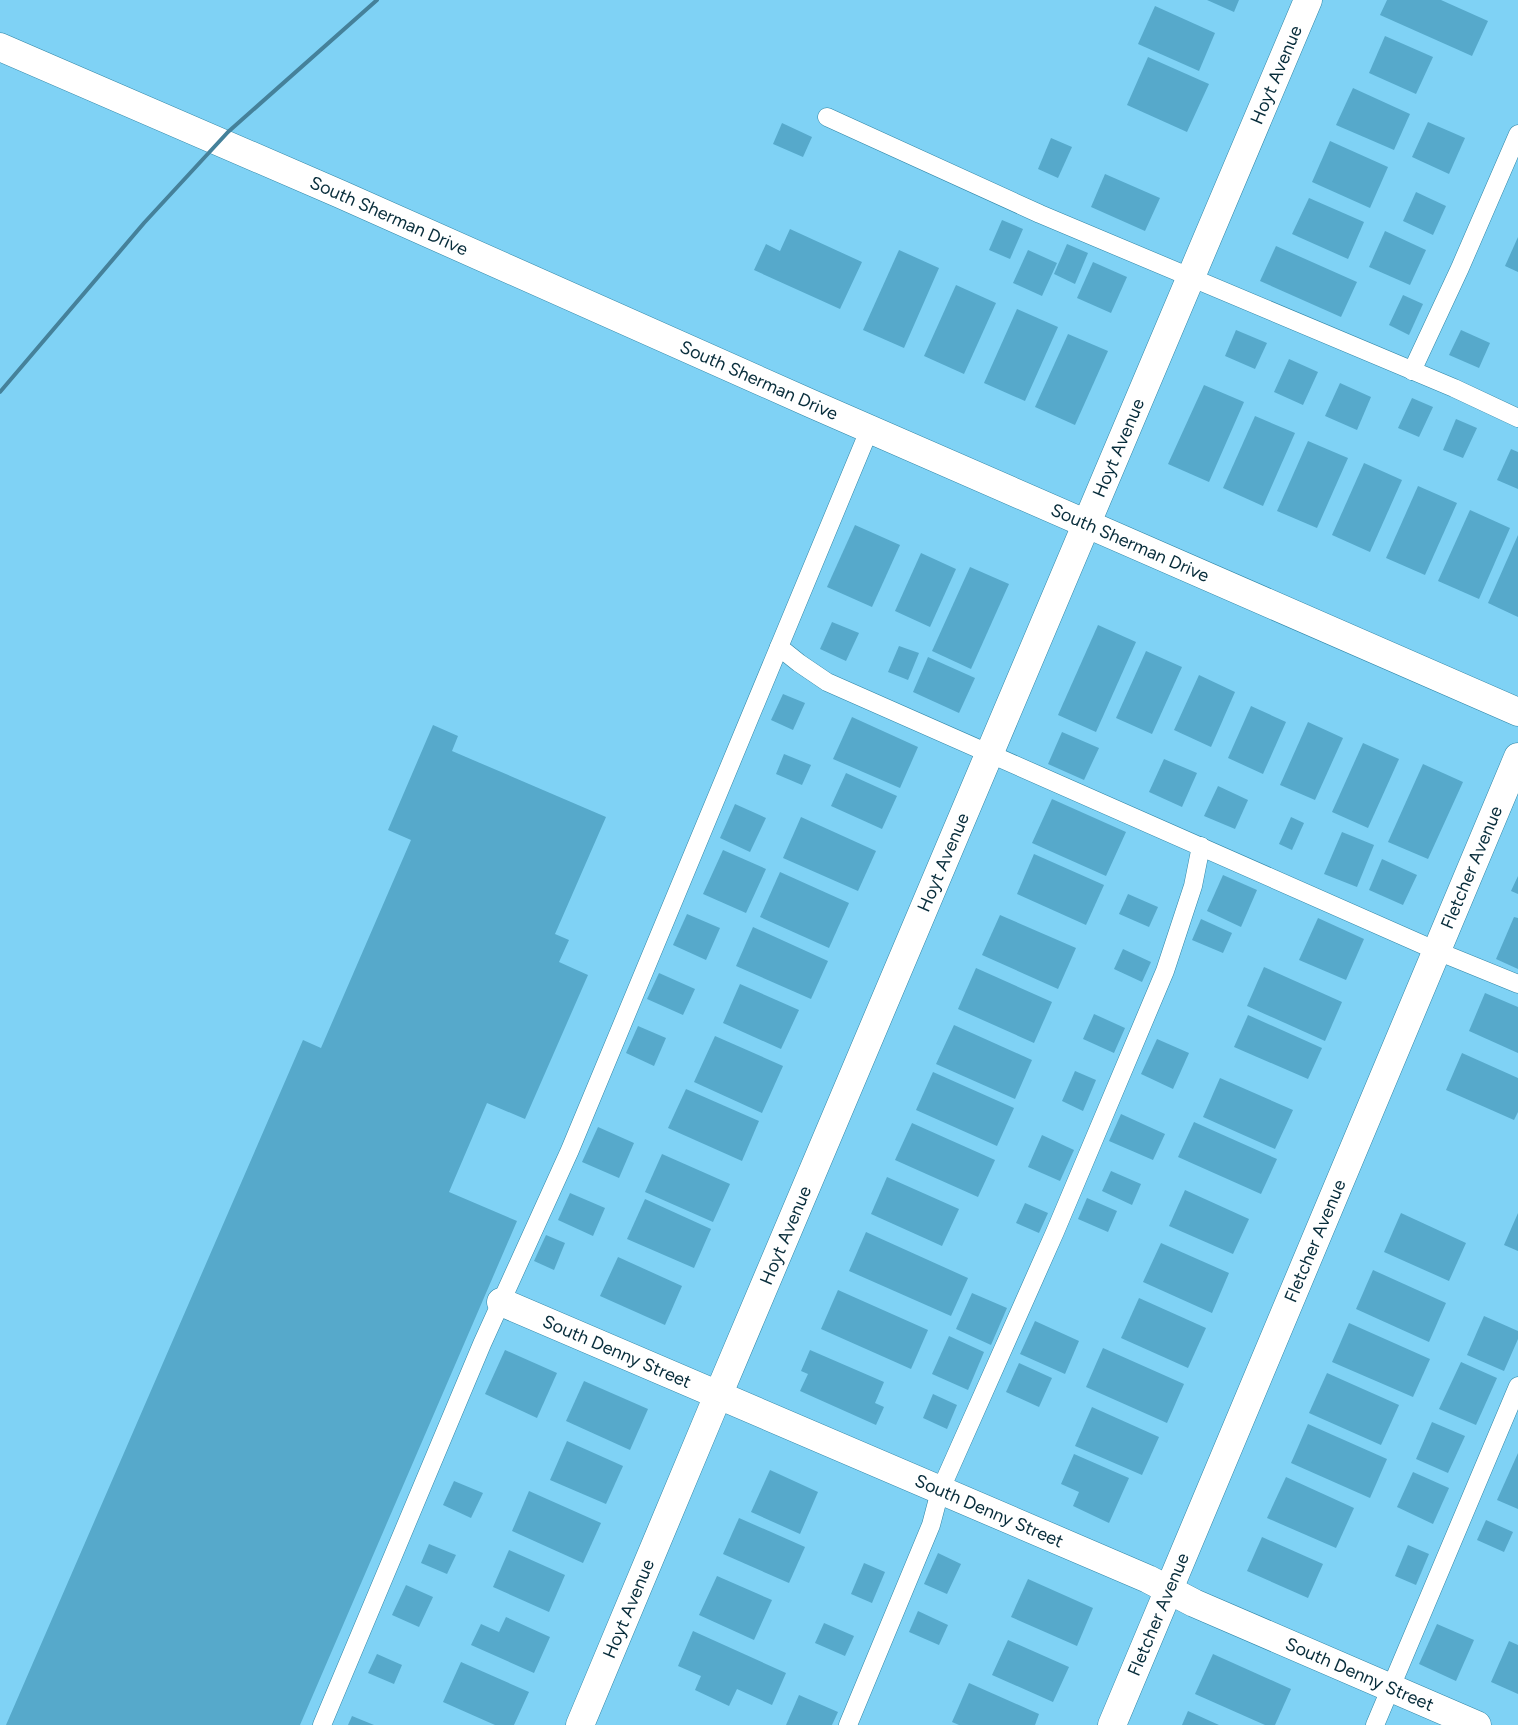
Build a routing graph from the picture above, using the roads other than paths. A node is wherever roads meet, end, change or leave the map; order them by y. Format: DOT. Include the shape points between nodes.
graph roads {
  1 [pos="1308,0"];
  2 [pos="0,47"];
  3 [pos="827,118"];
  4 [pos="1518,134"];
  5 [pos="1190,278"];
  6 [pos="1412,371"];
  7 [pos="1518,418"];
  8 [pos="870,428"];
  9 [pos="1086,522"];
  10 [pos="779,647"];
  11 [pos="1518,712"];
  12 [pos="989,752"];
  13 [pos="1518,757"];
  14 [pos="1201,846"];
  15 [pos="1436,951"];
  16 [pos="1518,984"];
  17 [pos="501,1302"];
  18 [pos="1518,1386"];
  19 [pos="718,1395"];
  20 [pos="940,1491"];
  21 [pos="1168,1590"];
  22 [pos="1391,1687"];
  23 [pos="322,1725"];
  24 [pos="580,1725"];
  25 [pos="848,1725"];
  26 [pos="1112,1725"];
  27 [pos="1375,1725"];
  28 [pos="1477,1725"];
  1 -- 5 [label="street, Hoyt Avenue"];
  2 -- 8 [label="street, South Sherman Drive"];
  3 -- 5 [label="lane"];
  4 -- 6 [label="lane"];
  5 -- 6 [label="lane"];
  5 -- 9 [label="street, Hoyt Avenue"];
  6 -- 7 [label="lane"];
  8 -- 9 [label="street, South Sherman Drive"];
  8 -- 10 [label="lane"];
  9 -- 11 [label="street, South Sherman Drive"];
  9 -- 12 [label="street, Hoyt Avenue"];
  10 -- 12 [label="lane" via="827,682"];
  10 -- 17 [label="lane" via="574,1140"];
  12 -- 14 [label="lane"];
  12 -- 19 [label="street, Hoyt Avenue"];
  13 -- 15 [label="street, Fletcher Avenue"];
  14 -- 15 [label="lane"];
  14 -- 20 [label="lane" via="1193,886 1165,971 1055,1232"];
  15 -- 16 [label="lane"];
  15 -- 21 [label="street, Fletcher Avenue"];
  17 -- 19 [label="street, South Denny Street"];
  17 -- 23 [label="lane"];
  18 -- 22 [label="lane"];
  19 -- 20 [label="street, South Denny Street"];
  19 -- 24 [label="street, Hoyt Avenue"];
  20 -- 21 [label="street, South Denny Street"];
  20 -- 25 [label="lane" via="931,1525"];
  21 -- 22 [label="street, South Denny Street"];
  21 -- 26 [label="street, Fletcher Avenue"];
  22 -- 27 [label="lane"];
  22 -- 28 [label="street, South Denny Street"];
}
